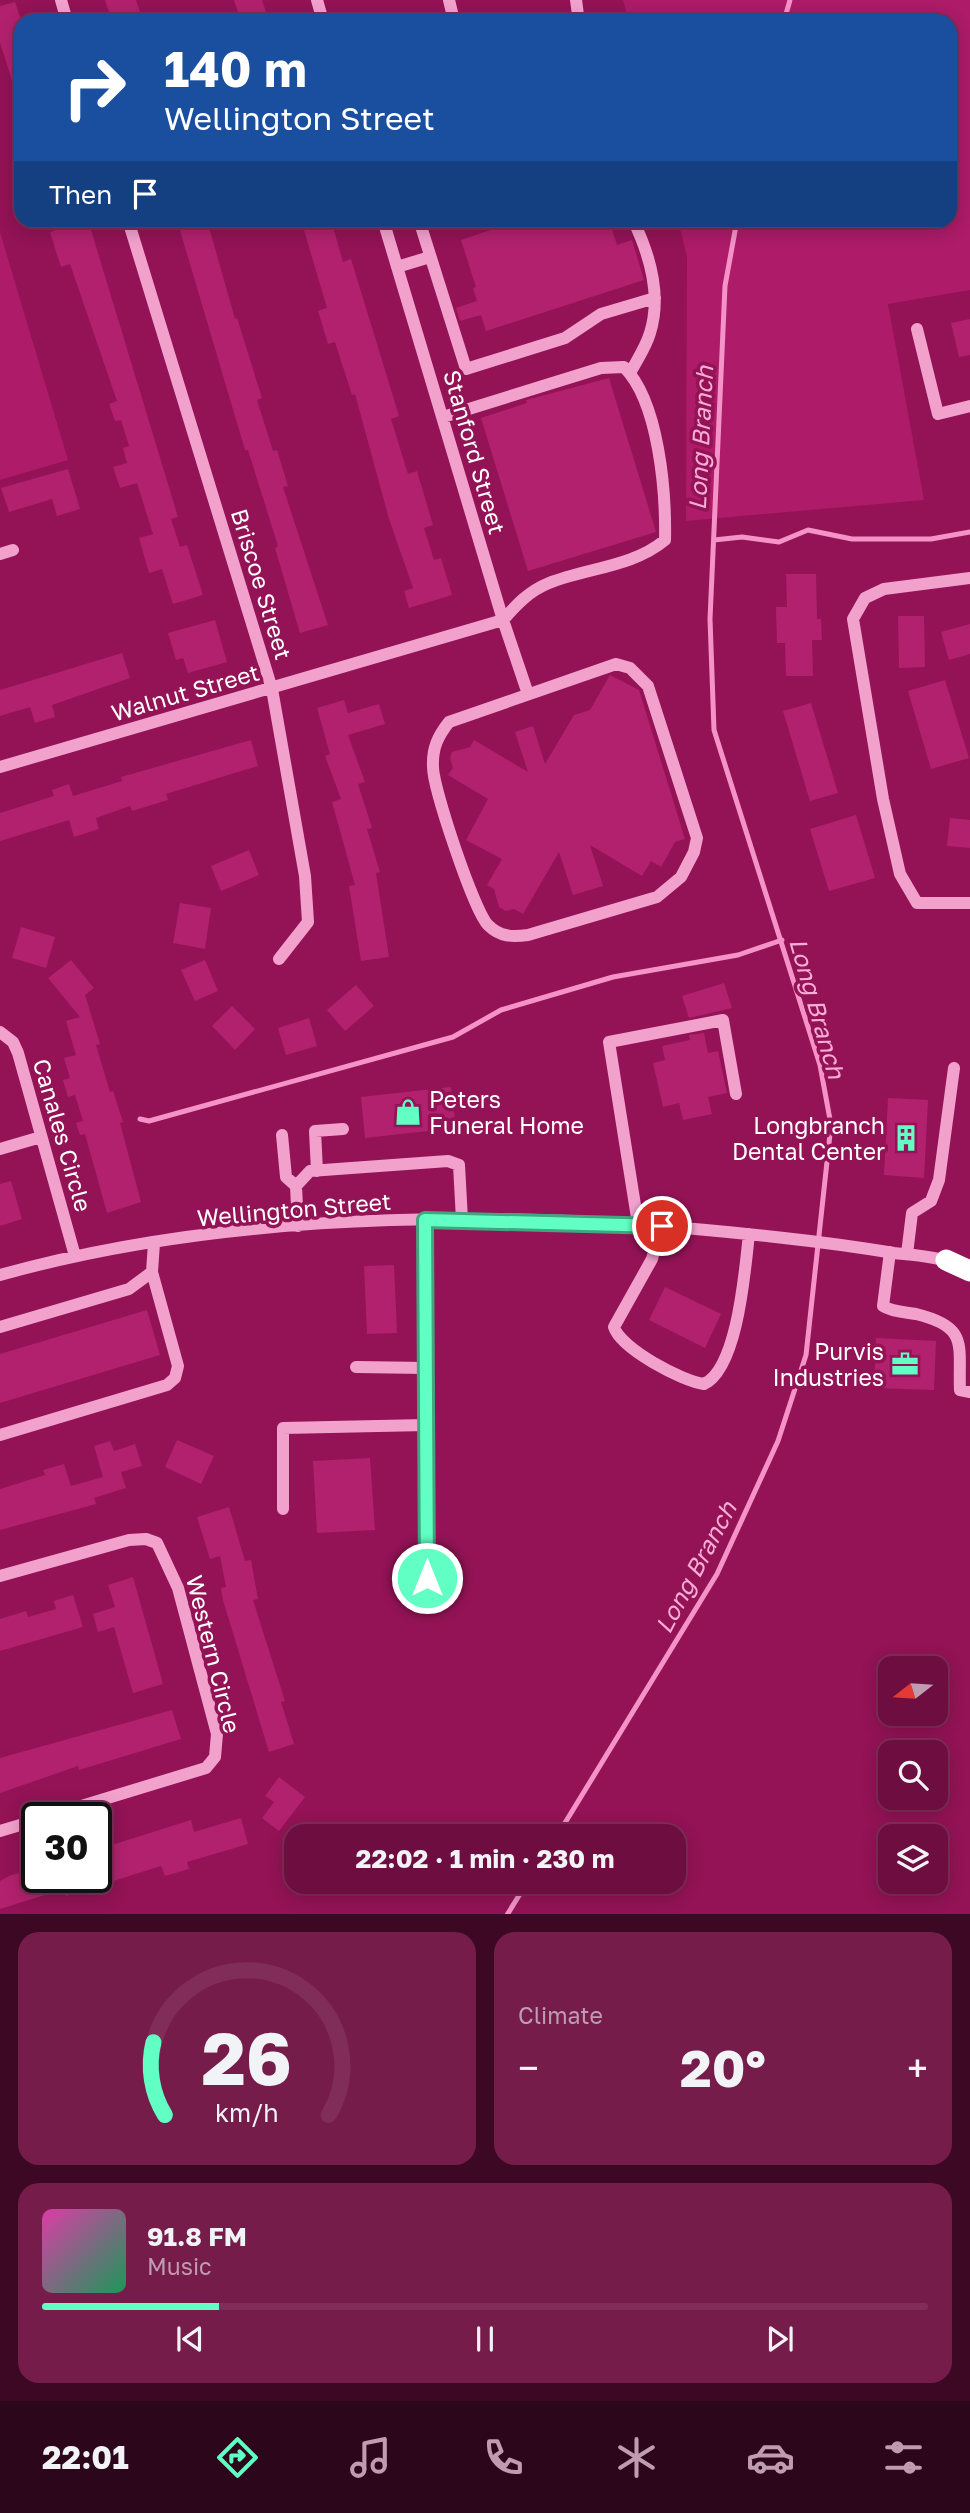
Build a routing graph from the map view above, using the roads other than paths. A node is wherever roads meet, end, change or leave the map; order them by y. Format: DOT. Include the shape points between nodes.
graph roads {
  1 [pos="130,228"];
  2 [pos="385,228"];
  3 [pos="421,228"];
  4 [pos="637,228"];
  5 [pos="430,257"];
  6 [pos="397,267"];
  7 [pos="655,298"];
  8 [pos="917,329"];
  9 [pos="631,373"];
  10 [pos="970,406"];
  11 [pos="443,417"];
  12 [pos="13,550"];
  13 [pos="0,554"];
  14 [pos="970,578"];
  15 [pos="503,620"];
  16 [pos="272,689"];
  17 [pos="528,694"];
  18 [pos="0,766"];
  19 [pos="970,903"];
  20 [pos="279,959"];
  21 [pos="0,1032"];
  22 [pos="954,1068"];
  23 [pos="736,1094"];
  24 [pos="343,1129"];
  25 [pos="282,1135"];
  26 [pos="41,1137"];
  27 [pos="0,1149"];
  28 [pos="317,1171"];
  29 [pos="296,1186"];
  30 [pos="425,1220"];
  31 [pos="462,1220"];
  32 [pos="638,1224"];
  33 [pos="298,1226"];
  34 [pos="662,1226"];
  35 [pos="749,1234"];
  36 [pos="154,1243"];
  37 [pos="890,1252"];
  38 [pos="907,1254"];
  39 [pos="75,1256"];
  40 [pos="946,1261"];
  41 [pos="970,1262"];
  42 [pos="970,1270"];
  43 [pos="152,1272"];
  44 [pos="0,1275"];
  45 [pos="0,1327"];
  46 [pos="356,1367"];
  47 [pos="426,1368"];
  48 [pos="970,1392"];
  49 [pos="426,1425"];
  50 [pos="0,1435"];
  51 [pos="283,1509"];
  52 [pos="0,1577"];
  53 [pos="428,1604"];
  54 [pos="94,1802"];
  55 [pos="21,1825"];
  56 [pos="0,1831"];
  1 -- 16 [label="street, Briscoe Street"];
  2 -- 6 [label="street, Stanford Street"];
  3 -- 5 [label="street"];
  4 -- 7 [label="street"];
  5 -- 6 [label="street"];
  5 -- 7 [label="street" via="466,369 565,338 601,314"];
  6 -- 11 [label="street, Stanford Street"];
  7 -- 9 [label="street" via="650,333"];
  8 -- 10 [label="street" via="939,414"];
  9 -- 11 [label="street" via="624,367 601,368"];
  9 -- 15 [label="street" via="660,452 665,540 639,556 547,584 522,599"];
  11 -- 15 [label="street, Stanford Street"];
  12 -- 13 [label="street"];
  14 -- 19 [label="street" via="884,589 865,598 853,619 900,874 917,903"];
  15 -- 16 [label="street, Walnut Street"];
  15 -- 17 [label="street, Stanford Street"];
  16 -- 18 [label="street, Walnut Street"];
  16 -- 20 [label="street, Briscoe Street" via="305,876 308,922"];
  17 -- 17 [label="street" via="449,723 434,747 435,783 478,911 487,924 509,937 657,897 681,877 696,838 648,686 640,676 616,664"];
  21 -- 26 [label="street, Canales Circle" via="18,1053"];
  22 -- 38 [label="street" via="939,1180 932,1201 912,1213"];
  23 -- 32 [label="street" via="723,1020 609,1042"];
  24 -- 28 [label="street" via="315,1131"];
  25 -- 29 [label="street" via="286,1177"];
  26 -- 27 [label="street"];
  26 -- 39 [label="street, Canales Circle"];
  28 -- 29 [label="street" via="310,1171"];
  28 -- 31 [label="street" via="448,1161 459,1165"];
  29 -- 33 [label="street"];
  30 -- 31 [label="street, Wellington Street"];
  30 -- 33 [label="street, Wellington Street"];
  30 -- 47 [label="street"];
  31 -- 32 [label="street, Wellington Street"];
  32 -- 34 [label="street, Wellington Street"];
  33 -- 36 [label="street, Wellington Street"];
  34 -- 35 [label="street, Wellington Street"];
  34 -- 35 [label="street" via="653,1259 614,1327 624,1343 686,1381 704,1384 721,1370 744,1286"];
  35 -- 37 [label="street, Wellington Street"];
  36 -- 39 [label="street, Wellington Street"];
  36 -- 43 [label="street"];
  37 -- 38 [label="street, Wellington Street"];
  37 -- 48 [label="street" via="883,1306 947,1326 961,1349 960,1390"];
  38 -- 40 [label="street, Wellington Street"];
  39 -- 44 [label="street, Wellington Street"];
  40 -- 41 [label="highway"];
  40 -- 42 [label="highway"];
  43 -- 45 [label="street" via="129,1289"];
  43 -- 50 [label="street" via="178,1366 175,1378 167,1385"];
  46 -- 47 [label="street"];
  47 -- 49 [label="street"];
  49 -- 51 [label="street" via="282,1428"];
  49 -- 53 [label="street"];
  52 -- 54 [label="street, Western Circle" via="129,1539 146,1539 157,1543 178,1588 216,1734 215,1757 206,1768"];
  55 -- 56 [label="street"];
}
